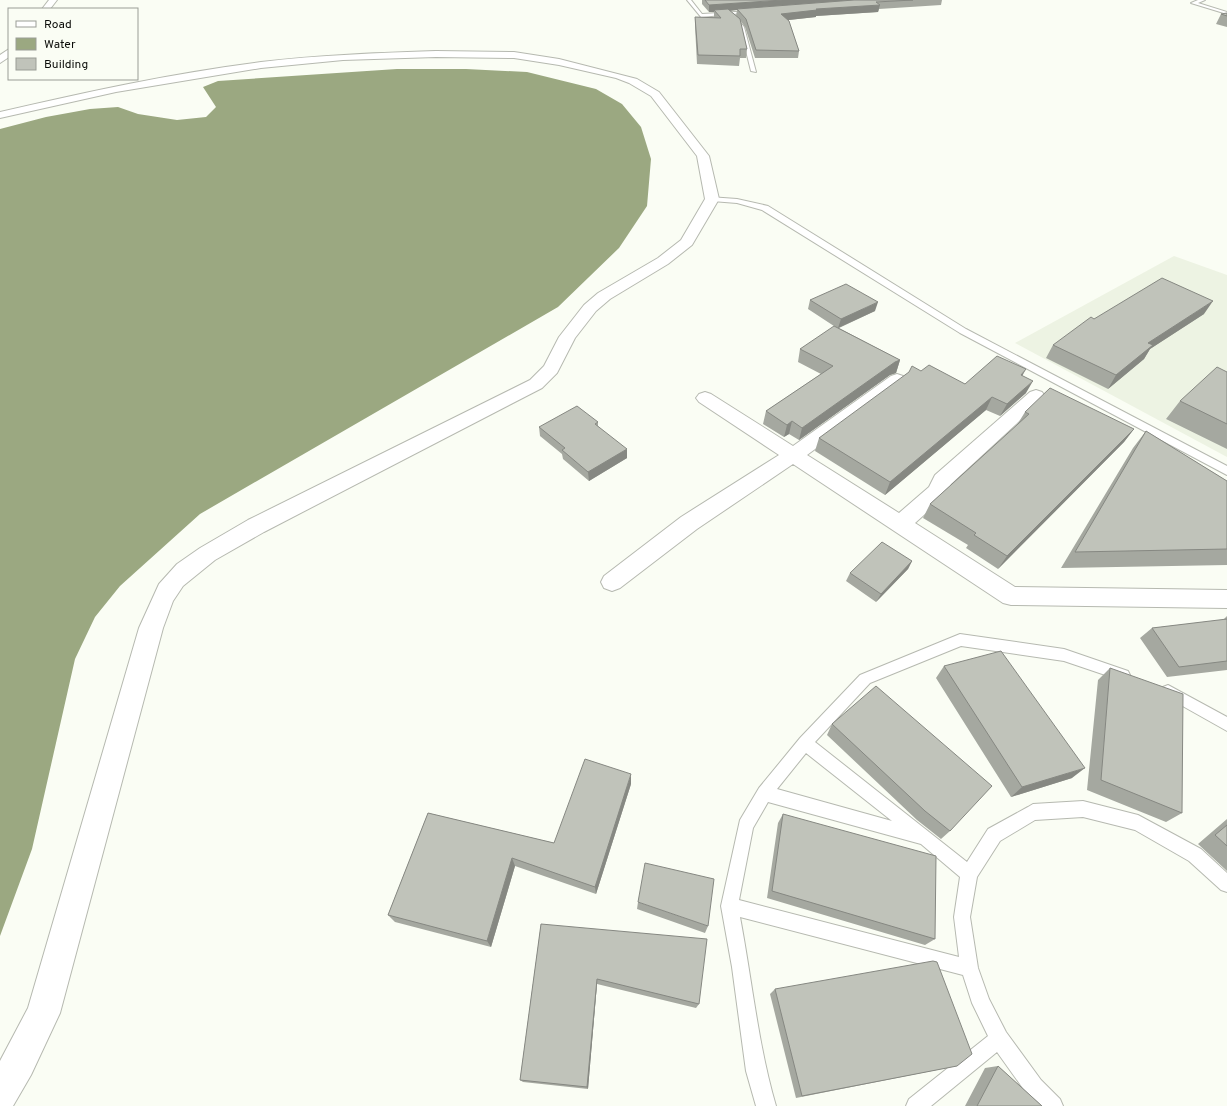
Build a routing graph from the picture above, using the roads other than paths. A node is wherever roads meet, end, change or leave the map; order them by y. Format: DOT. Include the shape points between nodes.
graph roads {
  1 [pos="53,0"];
  2 [pos="1203,0"];
  3 [pos="690,1"];
  4 [pos="698,2"];
  5 [pos="47,8"];
  6 [pos="761,12"];
  7 [pos="1227,13"];
  8 [pos="729,14"];
  9 [pos="8,53"];
  10 [pos="0,60"];
  11 [pos="754,71"];
  12 [pos="0,115"];
  13 [pos="712,199"];
  14 [pos="897,380"];
  15 [pos="1036,396"];
  16 [pos="705,398"];
  17 [pos="793,455"];
  18 [pos="1227,471"];
  19 [pos="900,524"];
  20 [pos="612,582"];
  21 [pos="1227,598"];
  22 [pos="1138,681"];
  23 [pos="1153,686"];
  24 [pos="1227,724"];
  25 [pos="805,743"];
  26 [pos="764,793"];
  27 [pos="927,839"];
  28 [pos="969,874"];
  29 [pos="1227,884"];
  30 [pos="729,906"];
  31 [pos="969,968"];
  32 [pos="999,1039"];
  33 [pos="0,1093"];
  34 [pos="766,1106"];
  35 [pos="916,1106"];
  36 [pos="1053,1106"];
  1 -- 5 [label="street"];
  2 -- 7 [label="lane" via="1192,3"];
  3 -- 4 [label="lane"];
  3 -- 8 [label="lane" via="701,16"];
  6 -- 8 [label="lane"];
  8 -- 11 [label="lane" via="742,27"];
  9 -- 10 [label="street"];
  12 -- 13 [label="street" via="116,90 276,64 343,57 421,54 522,56 619,76 655,94 703,156 708,190"];
  13 -- 18 [label="lane" via="765,208 963,331"];
  13 -- 33 [label="street" via="687,242 663,261 604,296 590,308 567,337 551,369 536,384 256,526 187,569 166,591 151,628 43,1014 19,1063"];
  14 -- 17 [label="street"];
  15 -- 19 [label="street" via="942,480 938,491"];
  16 -- 17 [label="street"];
  17 -- 19 [label="street"];
  17 -- 20 [label="street" via="689,523"];
  19 -- 21 [label="street" via="1011,596"];
  22 -- 25 [label="lane" via="1064,655 960,640 866,679"];
  23 -- 24 [label="lane" via="1175,693"];
  25 -- 26 [label="lane"];
  25 -- 27 [label="lane"];
  26 -- 27 [label="lane"];
  26 -- 30 [label="lane" via="746,826"];
  27 -- 28 [label="lane"];
  28 -- 29 [label="lane" via="994,835 1033,812 1083,809 1138,823 1195,855"];
  28 -- 31 [label="lane" via="962,917"];
  30 -- 31 [label="lane"];
  30 -- 34 [label="lane" via="756,1071"];
  31 -- 32 [label="lane" via="981,1003"];
  32 -- 35 [label="lane"];
  32 -- 36 [label="lane" via="1034,1087"];
}
